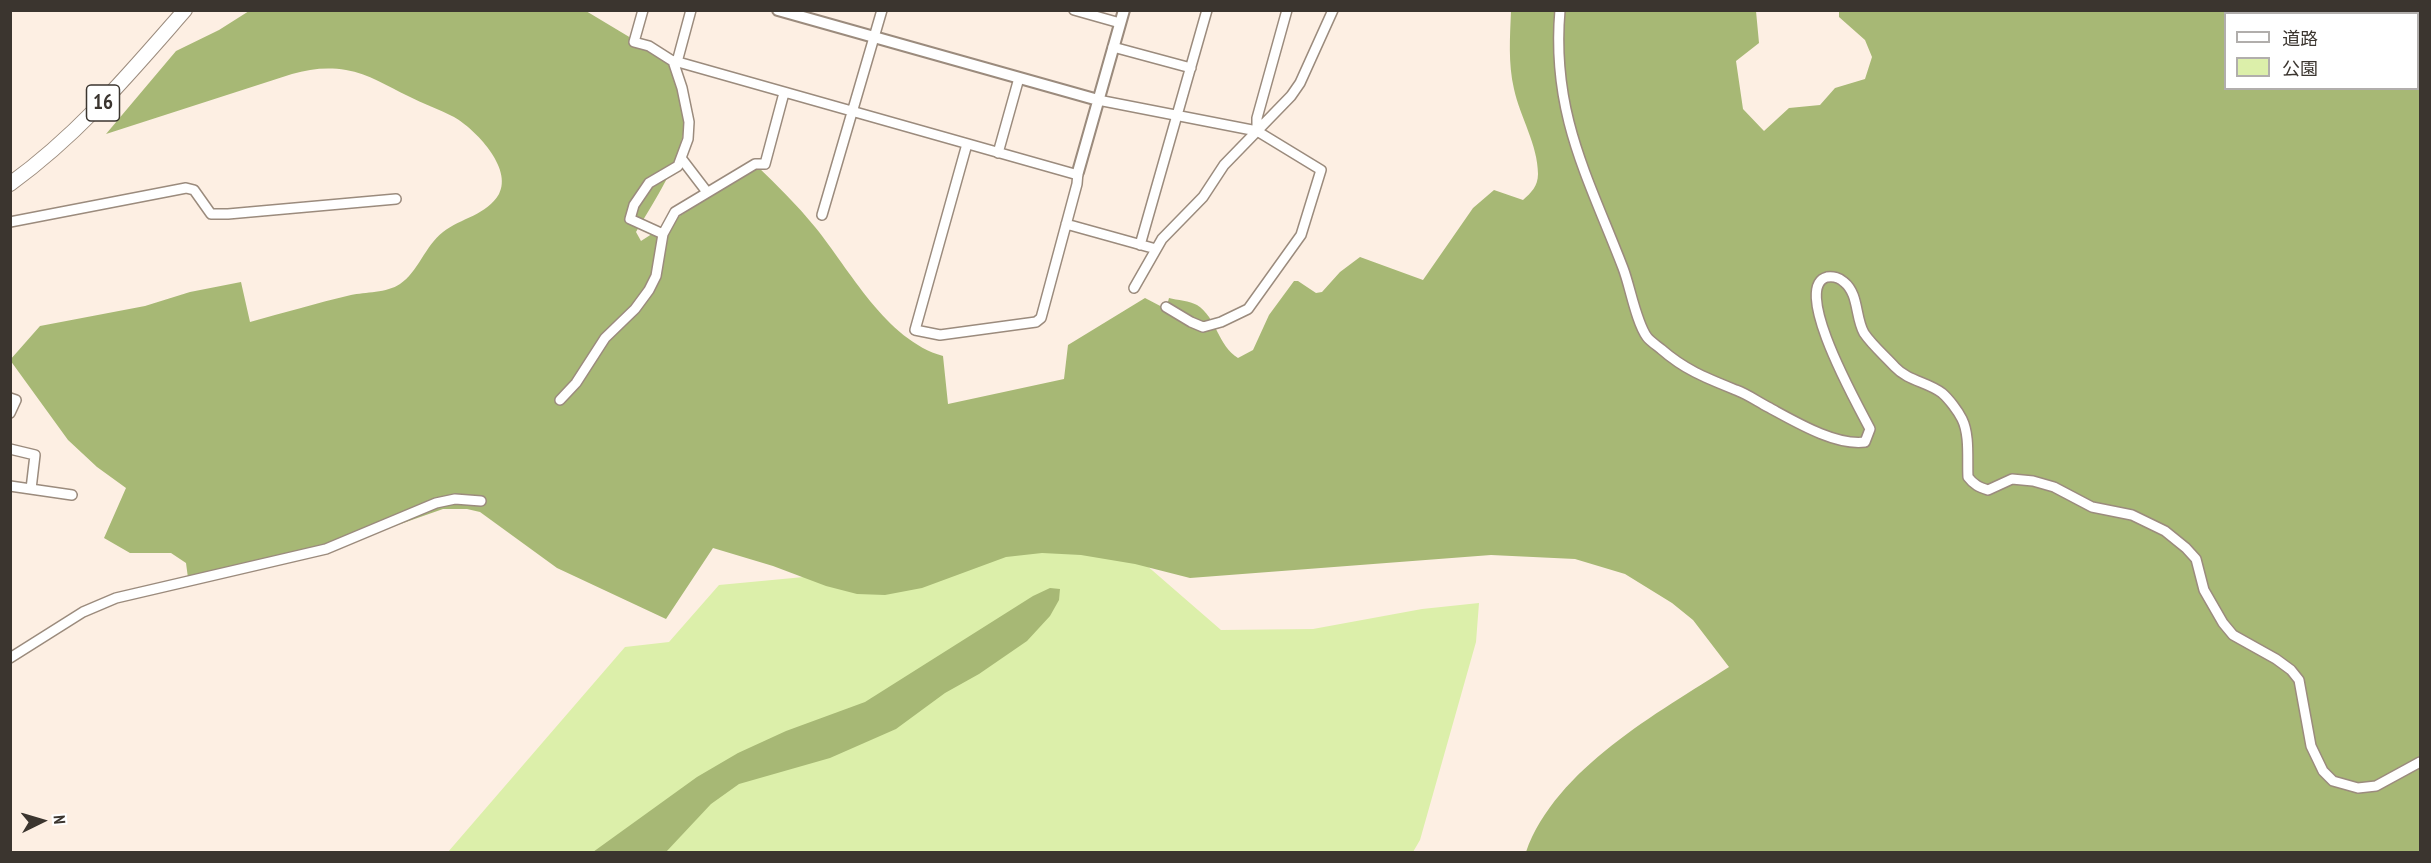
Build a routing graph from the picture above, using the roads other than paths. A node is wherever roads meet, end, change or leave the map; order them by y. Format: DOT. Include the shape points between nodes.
graph roads {
  1 [pos="185,10"];
  2 [pos="643,10"];
  3 [pos="691,10"];
  4 [pos="778,10"];
  5 [pos="882,10"];
  6 [pos="1074,10"];
  7 [pos="1124,10"];
  8 [pos="1207,10"];
  9 [pos="1287,10"];
  10 [pos="1333,10"];
  11 [pos="1560,10"];
  12 [pos="1120,23"];
  13 [pos="874,38"];
  14 [pos="1113,47"];
  15 [pos="675,61"];
  16 [pos="1191,69"];
  17 [pos="1019,78"];
  18 [pos="784,93"];
  19 [pos="1098,100"];
  20 [pos="853,112"];
  21 [pos="1177,116"];
  22 [pos="1257,131"];
  23 [pos="967,144"];
  24 [pos="998,153"];
  25 [pos="681,158"];
  26 [pos="1078,174"];
  27 [pos="10,184"];
  28 [pos="707,192"];
  29 [pos="396,199"];
  30 [pos="822,215"];
  31 [pos="10,222"];
  32 [pos="1066,224"];
  33 [pos="663,234"];
  34 [pos="1140,245"];
  35 [pos="1156,249"];
  36 [pos="1134,288"];
  37 [pos="1166,307"];
  38 [pos="10,398"];
  39 [pos="560,400"];
  40 [pos="10,413"];
  41 [pos="10,449"];
  42 [pos="10,486"];
  43 [pos="31,489"];
  44 [pos="72,495"];
  45 [pos="481,501"];
  46 [pos="10,658"];
  47 [pos="2421,762"];
  1 -- 27 [label="main road, 16" via="96,111 54,151"];
  2 -- 15 [label="street" via="634,42"];
  3 -- 15 [label="street"];
  4 -- 13 [label="street"];
  5 -- 13 [label="street"];
  6 -- 12 [label="street"];
  7 -- 12 [label="street"];
  8 -- 16 [label="street"];
  9 -- 22 [label="street" via="1257,118"];
  10 -- 22 [label="street" via="1300,83"];
  11 -- 47 [label="street" via="1559,60 1570,135 1642,326 1647,337 1665,353 1700,377 1737,390 1802,425 1848,442 1865,441 1870,429 1817,313 1818,283 1835,277 1843,281 1853,295 1864,332 1901,374 1942,393 1961,417 1966,427 1971,482 1988,490 2012,479 2054,487 2092,507 2132,515 2165,531 2186,548 2196,559 2204,590 2233,635 2284,664 2299,680 2311,746 2323,771 2333,781 2358,788 2376,786"];
  12 -- 14 [label="street"];
  13 -- 17 [label="street"];
  13 -- 20 [label="street"];
  14 -- 16 [label="street"];
  14 -- 19 [label="street"];
  15 -- 18 [label="street"];
  15 -- 25 [label="street" via="690,122"];
  16 -- 21 [label="street"];
  17 -- 19 [label="street"];
  17 -- 24 [label="street"];
  18 -- 20 [label="street"];
  18 -- 28 [label="street" via="765,164 755,164"];
  19 -- 21 [label="street"];
  19 -- 26 [label="street"];
  20 -- 23 [label="street"];
  20 -- 30 [label="street"];
  21 -- 22 [label="street"];
  21 -- 34 [label="street"];
  22 -- 35 [label="street"];
  22 -- 37 [label="street" via="1321,170 1301,235 1248,309 1237,316 1203,327"];
  23 -- 24 [label="street"];
  23 -- 32 [label="street" via="915,330 940,335 1036,322 1041,318"];
  24 -- 26 [label="street"];
  25 -- 28 [label="street"];
  25 -- 33 [label="street" via="678,166 649,183 630,219"];
  26 -- 32 [label="street"];
  28 -- 33 [label="street" via="675,212"];
  29 -- 31 [label="street" via="211,214 194,190 186,188"];
  32 -- 34 [label="street"];
  33 -- 39 [label="street" via="656,276 649,290 605,338"];
  34 -- 35 [label="street"];
  35 -- 36 [label="street"];
  38 -- 40 [label="street" via="16,400"];
  41 -- 43 [label="street" via="35,455"];
  42 -- 43 [label="street"];
  43 -- 44 [label="street"];
  45 -- 46 [label="street" via="455,499 436,503 326,549 116,598 83,612"];
}
